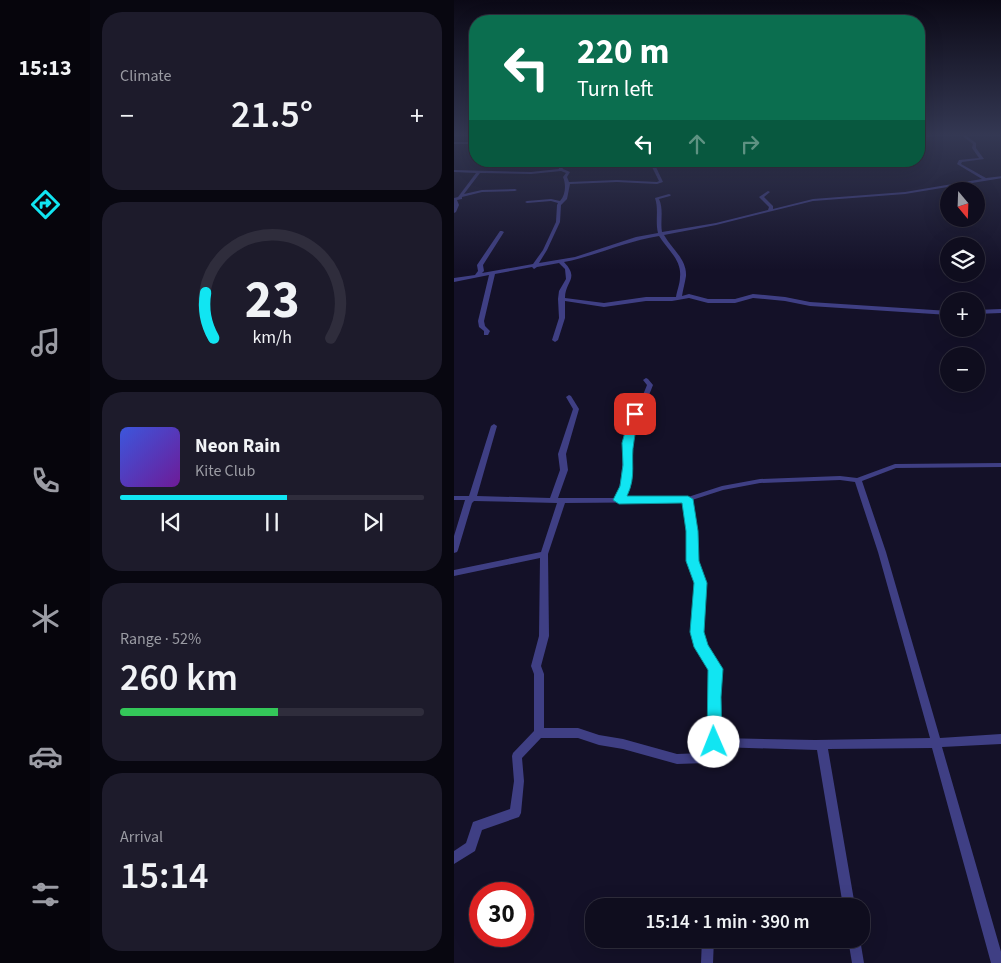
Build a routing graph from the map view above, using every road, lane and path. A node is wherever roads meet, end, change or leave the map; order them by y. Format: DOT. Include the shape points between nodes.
graph roads {
  1 [pos="473,180"];
  2 [pos="566,180"];
  3 [pos="660,180"];
  4 [pos="986,180"];
  5 [pos="568,183"];
  6 [pos="516,190"];
  7 [pos="768,192"];
  8 [pos="669,195"];
  9 [pos="460,196"];
  10 [pos="527,202"];
  11 [pos="562,203"];
  12 [pos="770,210"];
  13 [pos="454,212"];
  14 [pos="502,232"];
  15 [pos="660,234"];
  16 [pos="560,261"];
  17 [pos="534,266"];
  18 [pos="492,274"];
  19 [pos="477,276"];
  20 [pos="454,280"];
  21 [pos="679,298"];
  22 [pos="562,299"];
  23 [pos="573,302"];
  24 [pos="562,306"];
  25 [pos="1001,311"];
  26 [pos="940,312"];
  27 [pos="985,312"];
  28 [pos="486,334"];
  29 [pos="555,340"];
  30 [pos="646,380"];
  31 [pos="570,397"];
  32 [pos="494,426"];
  33 [pos="1001,465"];
  34 [pos="858,480"];
  35 [pos="454,498"];
  36 [pos="472,498"];
  37 [pos="688,499"];
  38 [pos="619,500"];
  39 [pos="557,501"];
  40 [pos="454,550"];
  41 [pos="544,554"];
  42 [pos="454,573"];
  43 [pos="539,733"];
  44 [pos="1001,739"];
  45 [pos="714,742"];
  46 [pos="936,742"];
  47 [pos="822,745"];
  48 [pos="454,858"];
  49 [pos="848,898"];
  50 [pos="708,948"];
  51 [pos="856,948"];
  52 [pos="707,963"];
  53 [pos="858,963"];
  54 [pos="997,963"];
  1 -- 9 [label="street"];
  2 -- 5 [label="street"];
  3 -- 5 [label="street"];
  4 -- 12 [label="street" via="905,193 813,200"];
  5 -- 11 [label="street"];
  6 -- 9 [label="street" via="482,191"];
  7 -- 12 [label="street" via="761,196"];
  8 -- 15 [label="street" via="657,198 662,206 658,222"];
  9 -- 13 [label="street" via="454,199 457,205"];
  10 -- 11 [label="street" via="551,200"];
  11 -- 17 [label="street" via="558,222"];
  12 -- 15 [label="street"];
  14 -- 19 [label="street" via="480,265 481,271"];
  15 -- 16 [label="street"];
  15 -- 21 [label="street" via="673,249 683,272"];
  16 -- 17 [label="street"];
  16 -- 22 [label="street" via="568,269 569,279 562,291"];
  17 -- 18 [label="street"];
  18 -- 19 [label="street"];
  18 -- 28 [label="street" via="480,321 488,331"];
  19 -- 20 [label="street"];
  21 -- 23 [label="street" via="614,304"];
  21 -- 26 [label="street" via="689,296 708,301 753,296 810,304"];
  22 -- 23 [label="street"];
  22 -- 24 [label="street"];
  23 -- 24 [label="street"];
  24 -- 29 [label="street"];
  25 -- 27 [label="street"];
  30 -- 38 [label="street" via="650,385 635,414 628,443 626,486"];
  31 -- 39 [label="street" via="576,409 562,454 564,470"];
  32 -- 36 [label="street"];
  33 -- 34 [label="street" via="895,466"];
  34 -- 37 [label="street" via="760,481"];
  34 -- 46 [label="street"];
  35 -- 36 [label="street"];
  36 -- 39 [label="street"];
  36 -- 40 [label="street"];
  37 -- 38 [label="street"];
  37 -- 45 [label="street" via="693,561 701,583 697,632 716,669"];
  38 -- 39 [label="street"];
  39 -- 41 [label="street"];
  41 -- 42 [label="street"];
  41 -- 43 [label="street" via="544,636 536,666 539,674"];
  43 -- 45 [label="street" via="578,733 677,759 706,758"];
  43 -- 48 [label="street" via="517,756 519,780 515,813 477,826 471,847"];
  44 -- 46 [label="street"];
  45 -- 47 [label="street"];
  46 -- 47 [label="street"];
  46 -- 54 [label="street"];
  47 -- 49 [label="street"];
  50 -- 52 [label="street"];
  51 -- 53 [label="street"];
}
